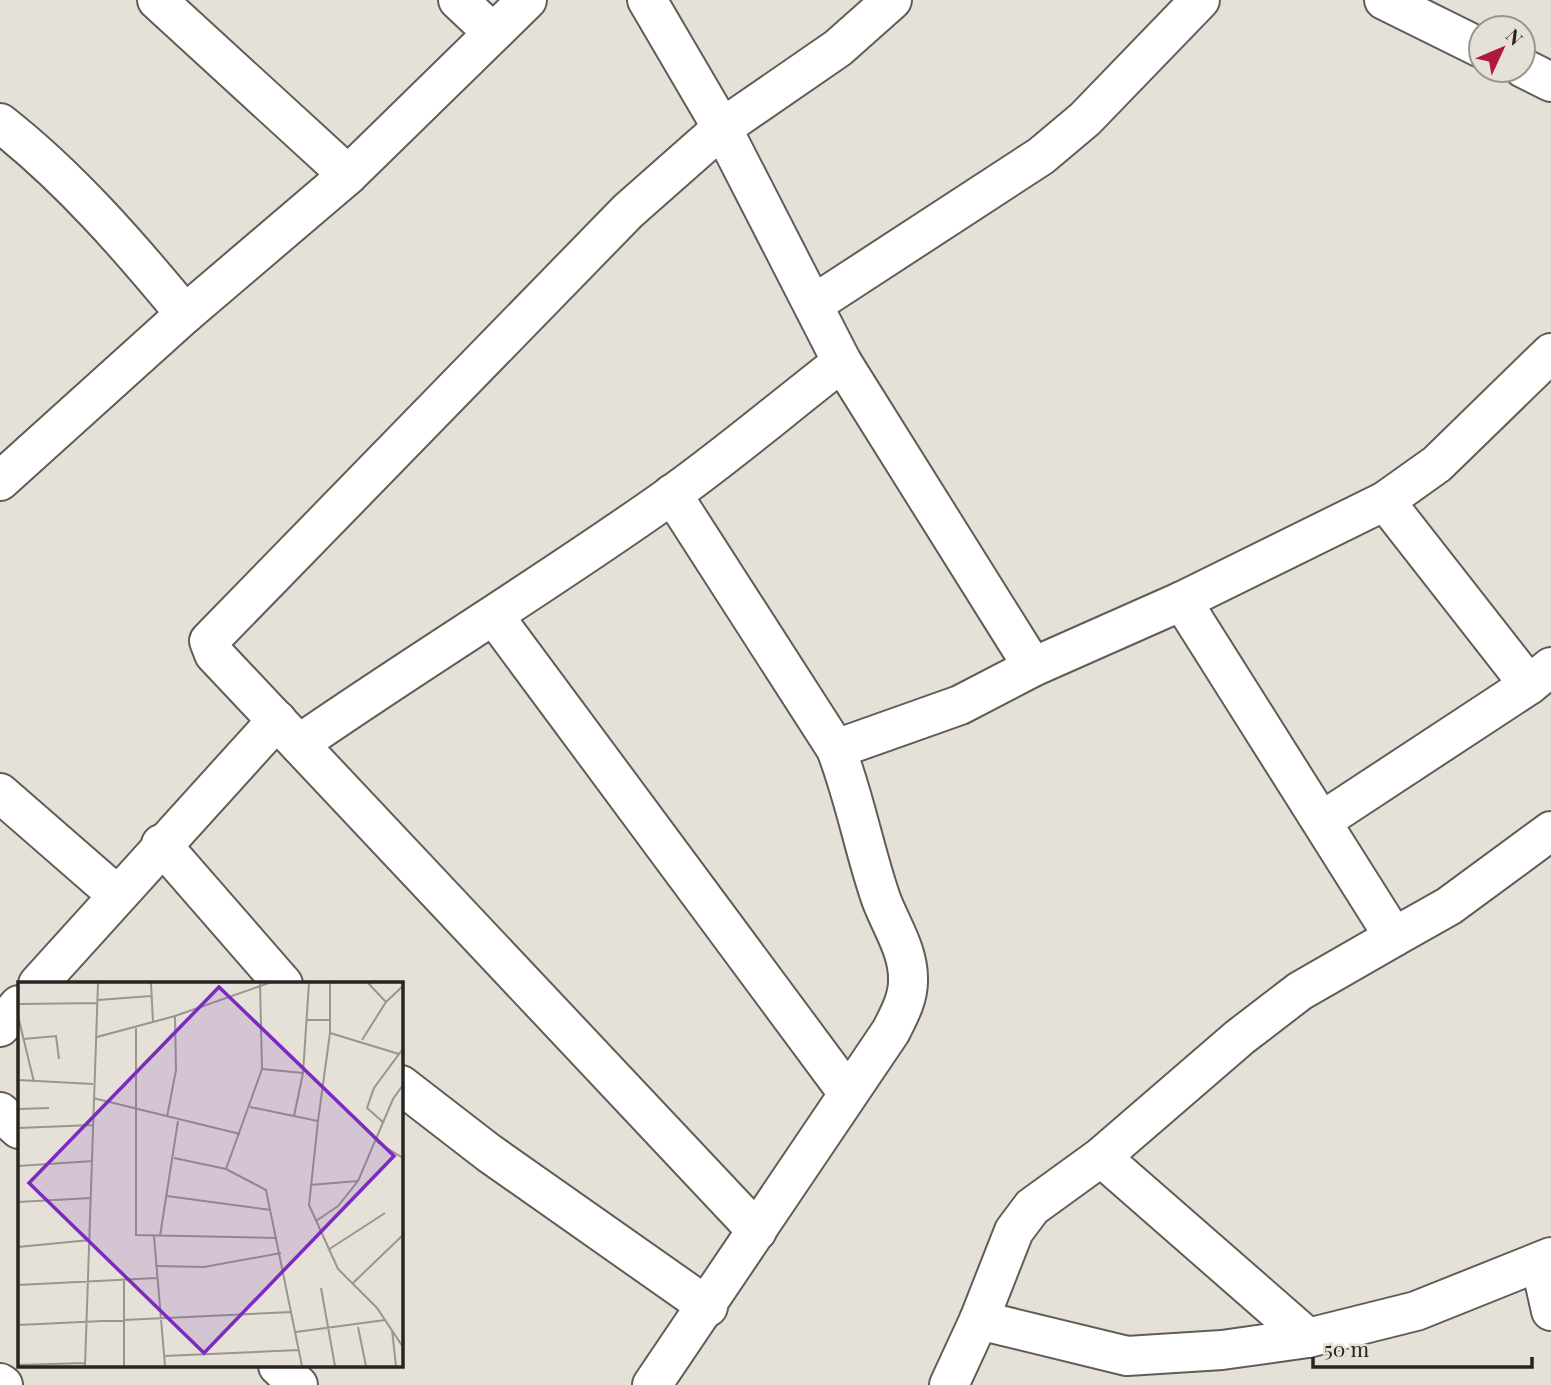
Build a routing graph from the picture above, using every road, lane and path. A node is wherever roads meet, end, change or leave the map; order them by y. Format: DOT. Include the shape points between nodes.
graph roads {
  1 [pos="157,0"];
  2 [pos="458,0"];
  3 [pos="527,0"];
  4 [pos="647,0"];
  5 [pos="892,0"];
  6 [pos="1200,0"];
  7 [pos="1384,0"];
  8 [pos="493,33"];
  9 [pos="1467,41"];
  10 [pos="0,123"];
  11 [pos="722,128"];
  12 [pos="348,175"];
  13 [pos="814,304"];
  14 [pos="185,314"];
  15 [pos="1551,353"];
  16 [pos="842,362"];
  17 [pos="3,472"];
  18 [pos="672,494"];
  19 [pos="1385,501"];
  20 [pos="1182,601"];
  21 [pos="495,617"];
  22 [pos="1033,667"];
  23 [pos="1540,676"];
  24 [pos="288,732"];
  25 [pos="836,749"];
  26 [pos="0,793"];
  27 [pos="1322,821"];
  28 [pos="1551,831"];
  29 [pos="161,844"];
  30 [pos="117,895"];
  31 [pos="1394,937"];
  32 [pos="40,982"];
  33 [pos="281,982"];
  34 [pos="18,1006"];
  35 [pos="0,1027"];
  36 [pos="402,1086"];
  37 [pos="847,1092"];
  38 [pos="0,1112"];
  39 [pos="18,1128"];
  40 [pos="1101,1157"];
  41 [pos="757,1231"];
  42 [pos="1545,1259"];
  43 [pos="708,1307"];
  44 [pos="1551,1311"];
  45 [pos="979,1320"];
  46 [pos="1308,1338"];
  47 [pos="280,1368"];
  48 [pos="298,1385"];
  49 [pos="652,1385"];
  50 [pos="949,1385"];
  1 -- 12 [label="street"];
  2 -- 8 [label="street"];
  3 -- 8 [label="street"];
  4 -- 11 [label="street"];
  5 -- 11 [label="street" via="838,48"];
  6 -- 13 [label="street" via="1085,119 1041,156"];
  7 -- 9 [label="street"];
  8 -- 12 [label="street"];
  10 -- 14 [label="street" via="85,202"];
  11 -- 13 [label="street"];
  11 -- 24 [label="street" via="601,237 212,636 211,649"];
  12 -- 14 [label="street"];
  13 -- 16 [label="street"];
  14 -- 17 [label="street"];
  15 -- 19 [label="street" via="1437,464"];
  16 -- 18 [label="street"];
  16 -- 22 [label="street"];
  18 -- 21 [label="street"];
  18 -- 25 [label="street"];
  19 -- 20 [label="street"];
  19 -- 23 [label="street"];
  20 -- 22 [label="street"];
  20 -- 27 [label="street"];
  21 -- 24 [label="street" via="396,677"];
  21 -- 37 [label="street"];
  22 -- 25 [label="street" via="960,705"];
  23 -- 27 [label="street"];
  24 -- 29 [label="street"];
  24 -- 41 [label="street"];
  25 -- 37 [label="street" via="882,901 905,954 908,980 900,1015"];
  26 -- 30 [label="street"];
  27 -- 31 [label="street"];
  28 -- 31 [label="street" via="1449,906"];
  29 -- 30 [label="street"];
  29 -- 33 [label="street"];
  30 -- 32 [label="street"];
  31 -- 40 [label="street" via="1292,997"];
  34 -- 35 [label="street"];
  36 -- 43 [label="street" via="489,1153"];
  37 -- 41 [label="street"];
  38 -- 39 [label="street"];
  40 -- 45 [label="street" via="1032,1207 1014,1231"];
  40 -- 46 [label="street"];
  41 -- 43 [label="street"];
  42 -- 44 [label="street"];
  42 -- 46 [label="street" via="1416,1311"];
  43 -- 49 [label="street"];
  45 -- 46 [label="street" via="1127,1356 1223,1350"];
  45 -- 50 [label="street"];
  47 -- 48 [label="street"];
}
